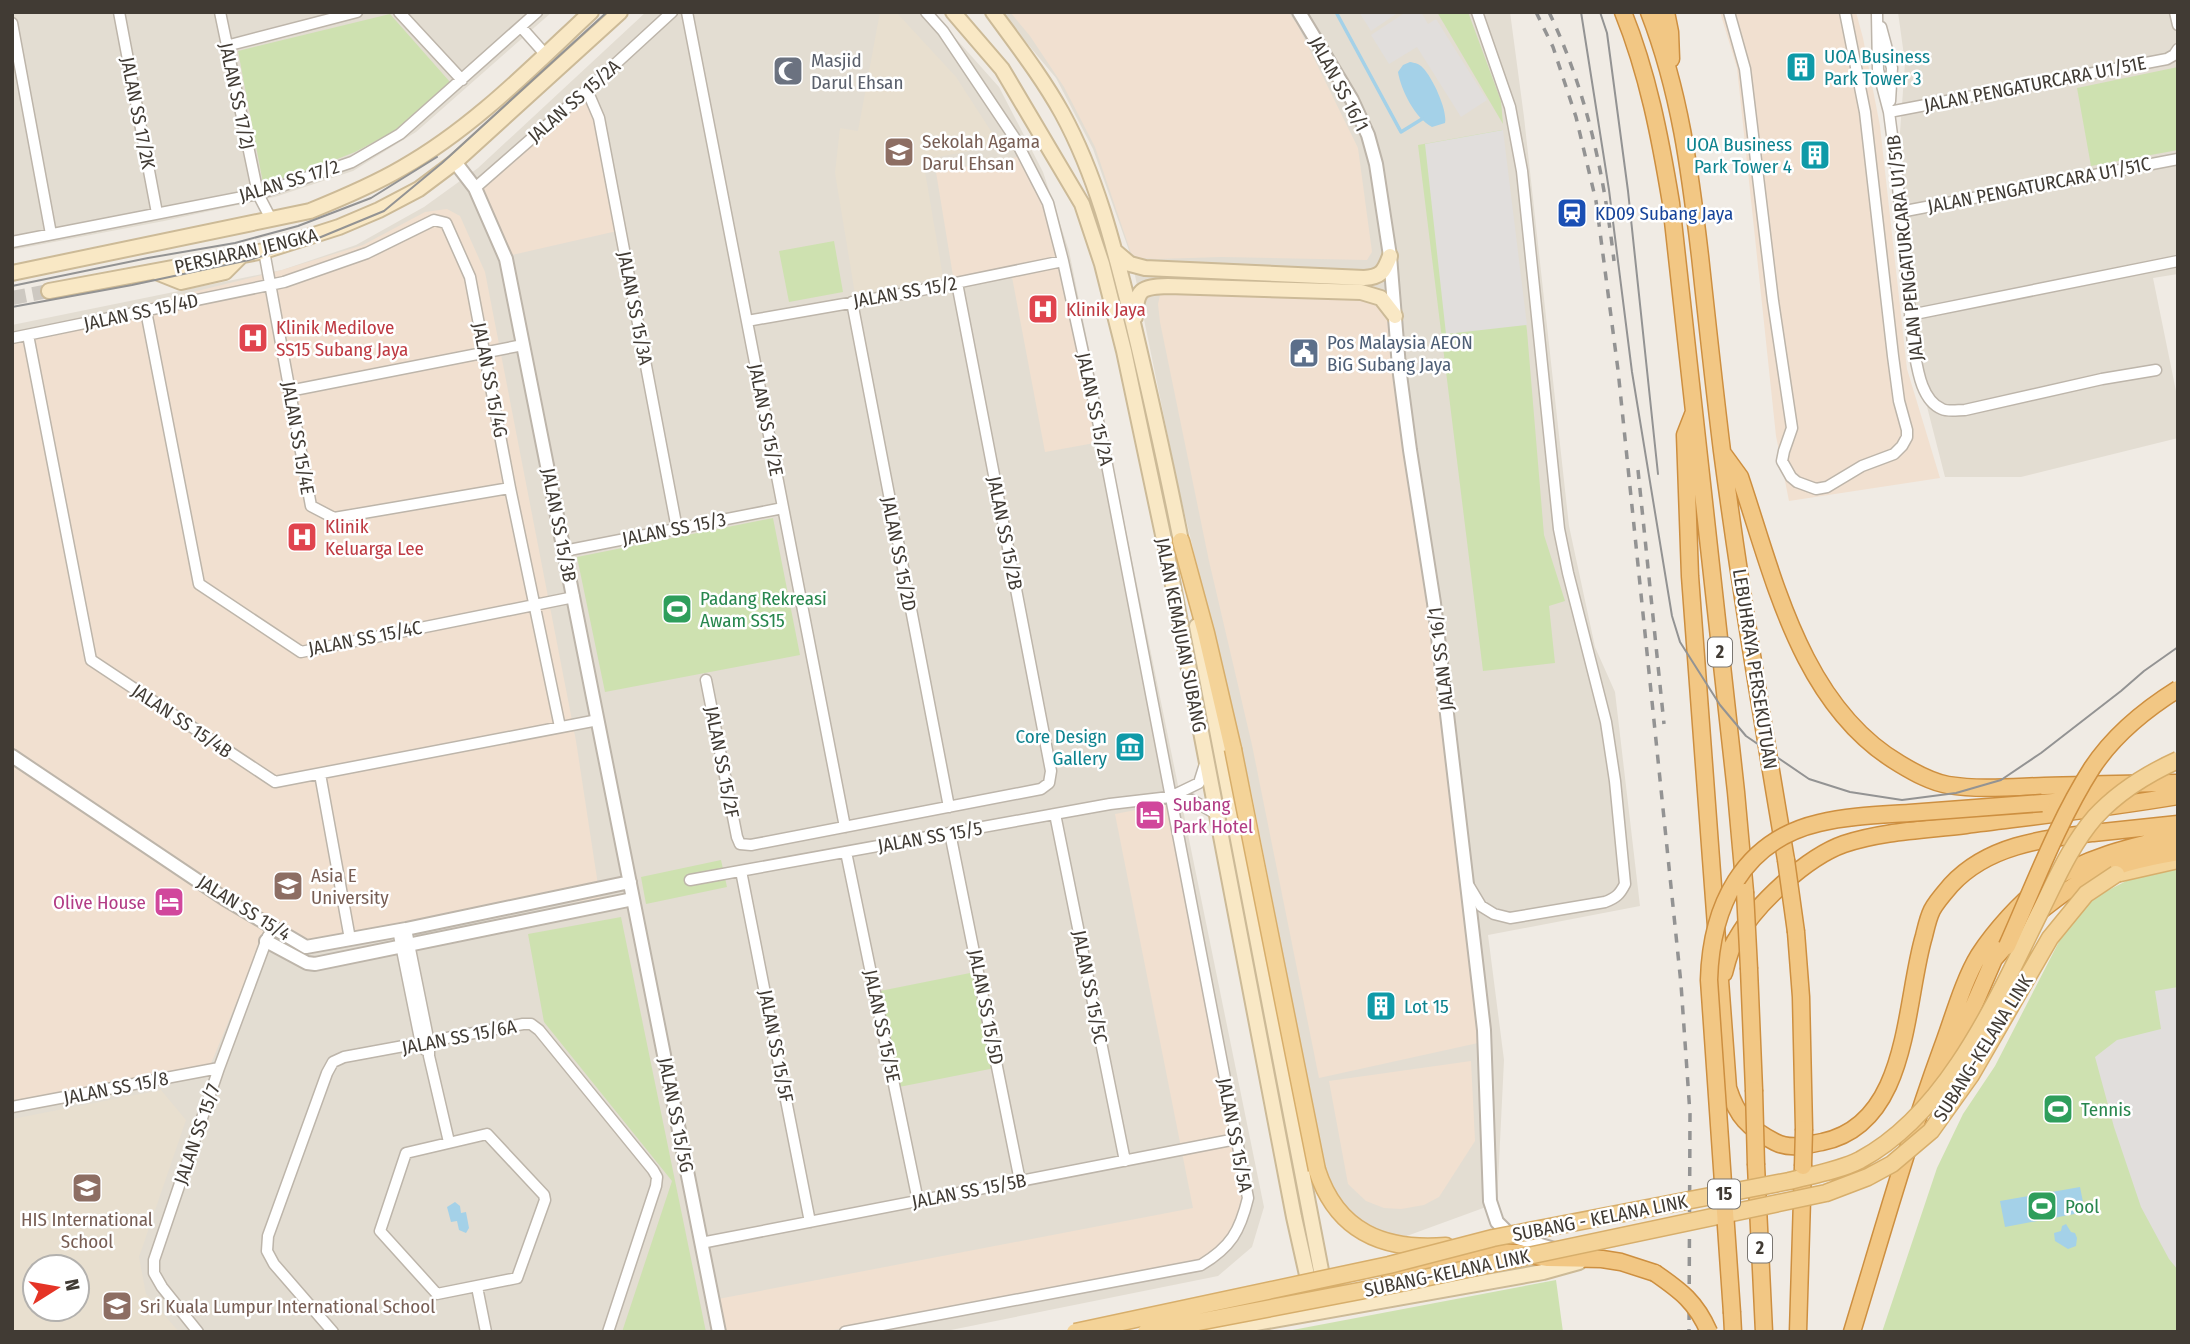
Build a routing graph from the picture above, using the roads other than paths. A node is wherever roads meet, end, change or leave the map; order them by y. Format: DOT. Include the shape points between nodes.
graph roads {
  1 [pos="119,12"];
  2 [pos="220,12"];
  3 [pos="357,12"];
  4 [pos="399,12"];
  5 [pos="537,12"];
  6 [pos="591,12"];
  7 [pos="620,12"];
  8 [pos="672,12"];
  9 [pos="688,12"];
  10 [pos="926,12"];
  11 [pos="953,12"];
  12 [pos="993,12"];
  13 [pos="1299,12"];
  14 [pos="1477,12"];
  15 [pos="1623,12"];
  16 [pos="1649,12"];
  17 [pos="1666,12"];
  18 [pos="1729,12"];
  19 [pos="1845,12"];
  20 [pos="2175,12"];
  21 [pos="1878,13"];
  22 [pos="12,23"];
  23 [pos="2178,25"];
  24 [pos="521,27"];
  25 [pos="226,46"];
  26 [pos="2178,49"];
  27 [pos="545,54"];
  28 [pos="1670,72"];
  29 [pos="462,80"];
  30 [pos="587,90"];
  31 [pos="1889,112"];
  32 [pos="2178,159"];
  33 [pos="455,162"];
  34 [pos="475,188"];
  35 [pos="258,194"];
  36 [pos="1900,212"];
  37 [pos="157,213"];
  38 [pos="271,219"];
  39 [pos="51,234"];
  40 [pos="12,242"];
  41 [pos="264,251"];
  42 [pos="1115,251"];
  43 [pos="1390,256"];
  44 [pos="1063,261"];
  45 [pos="2178,261"];
  46 [pos="12,273"];
  47 [pos="957,283"];
  48 [pos="270,285"];
  49 [pos="49,291"];
  50 [pos="852,302"];
  51 [pos="146,311"];
  52 [pos="1910,315"];
  53 [pos="1395,316"];
  54 [pos="747,321"];
  55 [pos="1134,329"];
  56 [pos="28,335"];
  57 [pos="12,338"];
  58 [pos="523,345"];
  59 [pos="485,353"];
  60 [pos="2156,370"];
  61 [pos="289,391"];
  62 [pos="1694,412"];
  63 [pos="1723,453"];
  64 [pos="510,488"];
  65 [pos="783,508"];
  66 [pos="677,528"];
  67 [pos="1181,541"];
  68 [pos="564,551"];
  69 [pos="574,597"];
  70 [pos="536,605"];
  71 [pos="706,680"];
  72 [pos="2178,689"];
  73 [pos="598,720"];
  74 [pos="560,727"];
  75 [pos="12,756"];
  76 [pos="2178,760"];
  77 [pos="1205,762"];
  78 [pos="320,774"];
  79 [pos="2178,783"];
  80 [pos="2178,790"];
  81 [pos="2178,796"];
  82 [pos="1170,797"];
  83 [pos="949,807"];
  84 [pos="1055,814"];
  85 [pos="1216,814"];
  86 [pos="2178,824"];
  87 [pos="845,827"];
  88 [pos="950,833"];
  89 [pos="2178,836"];
  90 [pos="846,852"];
  91 [pos="2178,852"];
  92 [pos="2178,860"];
  93 [pos="741,871"];
  94 [pos="691,880"];
  95 [pos="630,882"];
  96 [pos="1468,885"];
  97 [pos="633,899"];
  98 [pos="402,929"];
  99 [pos="269,934"];
  100 [pos="350,939"];
  101 [pos="406,947"];
  102 [pos="1724,1010"];
  103 [pos="425,1043"];
  104 [pos="1965,1052"];
  105 [pos="219,1068"];
  106 [pos="1931,1079"];
  107 [pos="12,1107"];
  108 [pos="1236,1139"];
  109 [pos="449,1142"];
  110 [pos="1325,1144"];
  111 [pos="1297,1149"];
  112 [pos="1125,1161"];
  113 [pos="1020,1181"];
  114 [pos="918,1201"];
  115 [pos="810,1222"];
  116 [pos="1299,1238"];
  117 [pos="1493,1238"];
  118 [pos="701,1243"];
  119 [pos="1591,1259"];
  120 [pos="1322,1278"];
  121 [pos="477,1287"];
  122 [pos="1275,1294"];
  123 [pos="1293,1316"];
  124 [pos="198,1332"];
  125 [pos="333,1332"];
  126 [pos="486,1332"];
  127 [pos="608,1332"];
  128 [pos="719,1332"];
  129 [pos="845,1332"];
  130 [pos="1062,1332"];
  131 [pos="1075,1332"];
  132 [pos="1146,1332"];
  133 [pos="1206,1332"];
  134 [pos="1709,1332"];
  135 [pos="1733,1332"];
  136 [pos="1764,1332"];
  137 [pos="1798,1332"];
  138 [pos="1852,1332"];
  1 -- 37 [label="street, JALAN SS 17/2K"];
  2 -- 25 [label="street, JALAN SS 17/2J"];
  3 -- 25 [label="street"];
  4 -- 29 [label="street"];
  5 -- 24 [label="street, JALAN SS 17/2"];
  6 -- 27 [label="main road, PERSIARAN JENGKA"];
  7 -- 33 [label="main road, PERSIARAN JENGKA"];
  8 -- 30 [label="street, JALAN SS 15/2A"];
  9 -- 54 [label="street, JALAN SS 15/2E"];
  10 -- 44 [label="street, JALAN SS 15/2A" via="1014,137 1048,203"];
  11 -- 77 [label="main road, JALAN KEMAJUAN SUBANG" via="1002,69 1082,204 1124,351"];
  12 -- 42 [label="main road, JALAN KEMAJUAN SUBANG" via="1062,113 1100,197"];
  13 -- 43 [label="street, JALAN SS 16/1" via="1339,76 1368,135"];
  14 -- 96 [label="street" via="1515,128 1559,529 1606,722 1625,884 1621,894 1605,902 1510,918 1481,906"];
  15 -- 62 [label="highway, LEBUHRAYA PERSEKUTUAN / 2" via="1648,84 1661,142"];
  16 -- 28 [label="highway, LEBUHRAYA PERSEKUTUAN / 2"];
  17 -- 28 [label="highway" via="1672,48"];
  18 -- 19 [label="street" via="1745,69 1792,428 1782,461 1797,482 1816,489 1894,454 1908,430 1899,401 1865,112"];
  20 -- 23 [label="street"];
  21 -- 31 [label="street, JALAN PENGATURCARA U1/51B" via="1878,70"];
  22 -- 39 [label="street"];
  24 -- 27 [label="street"];
  24 -- 29 [label="street, JALAN SS 17/2"];
  25 -- 35 [label="street, JALAN SS 17/2J"];
  26 -- 31 [label="street, JALAN PENGATURCARA U1/51E" via="2167,59"];
  27 -- 38 [label="main road, PERSIARAN JENGKA" via="452,136 403,168 310,211"];
  28 -- 63 [label="highway, LEBUHRAYA PERSEKUTUAN / 2" via="1694,201"];
  29 -- 35 [label="street, JALAN SS 17/2" via="400,134 352,162"];
  30 -- 34 [label="street, JALAN SS 15/2A"];
  30 -- 66 [label="street, JALAN SS 15/3A" via="599,118"];
  31 -- 36 [label="street, JALAN PENGATURCARA U1/51B"];
  32 -- 36 [label="street, JALAN PENGATURCARA U1/51C"];
  33 -- 34 [label="street, JALAN SS 15/3B"];
  33 -- 41 [label="main road, PERSIARAN JENGKA" via="419,189 379,210"];
  34 -- 58 [label="street, JALAN SS 15/3B" via="506,259"];
  35 -- 37 [label="street, JALAN SS 17/2"];
  35 -- 38 [label="street, JALAN SS 17/2J"];
  36 -- 52 [label="street, JALAN PENGATURCARA U1/51B"];
  37 -- 39 [label="street, JALAN SS 17/2"];
  38 -- 46 [label="main road, PERSIARAN JENGKA"];
  39 -- 40 [label="street, JALAN SS 17/2"];
  41 -- 48 [label="street, JALAN SS 15/4E"];
  41 -- 49 [label="main road, PERSIARAN JENGKA" via="242,255 225,272 181,282 155,272"];
  42 -- 43 [label="main road" via="1130,264 1145,268 1364,278 1381,274"];
  42 -- 55 [label="main road, JALAN KEMAJUAN SUBANG"];
  43 -- 53 [label="street, JALAN SS 16/1"];
  44 -- 47 [label="street, JALAN SS 15/2"];
  44 -- 82 [label="street, JALAN SS 15/2A"];
  45 -- 52 [label="street"];
  47 -- 50 [label="street, JALAN SS 15/2"];
  47 -- 83 [label="street, JALAN SS 15/2B" via="1051,771 1049,783 1041,789"];
  48 -- 51 [label="street, JALAN SS 15/4D"];
  48 -- 59 [label="street, JALAN SS 15/4G" via="367,253 440,220 446,223 470,277"];
  48 -- 61 [label="street, JALAN SS 15/4E"];
  50 -- 54 [label="street, JALAN SS 15/2"];
  50 -- 83 [label="street, JALAN SS 15/2D"];
  51 -- 56 [label="street, JALAN SS 15/4D"];
  51 -- 70 [label="street, JALAN SS 15/4C" via="199,584 301,652"];
  52 -- 60 [label="street, JALAN PENGATURCARA U1/51B" via="1919,373 1929,400 1944,410 1965,410"];
  53 -- 55 [label="main road" via="1381,298 1361,292 1158,286 1148,287 1136,299"];
  53 -- 96 [label="street, JALAN SS 16/1"];
  54 -- 65 [label="street, JALAN SS 15/2E"];
  55 -- 67 [label="main road, JALAN KEMAJUAN SUBANG"];
  56 -- 57 [label="street, JALAN SS 15/4D"];
  56 -- 78 [label="street, JALAN SS 15/4B" via="91,660 275,782"];
  58 -- 59 [label="street"];
  58 -- 68 [label="street, JALAN SS 15/3B"];
  59 -- 61 [label="street"];
  59 -- 64 [label="street, JALAN SS 15/4G"];
  61 -- 64 [label="street, JALAN SS 15/4E" via="311,506 334,519"];
  62 -- 102 [label="highway" via="1685,435 1690,576"];
  62 -- 136 [label="highway, LEBUHRAYA PERSEKUTUAN / 2, bridge" via="1745,892"];
  63 -- 79 [label="highway" via="1740,477 1796,638 1822,687 1879,752 1946,785"];
  63 -- 137 [label="highway, LEBUHRAYA PERSEKUTUAN / 2, bridge" via="1796,932 1804,1129"];
  64 -- 70 [label="street, JALAN SS 15/4G"];
  65 -- 66 [label="street, JALAN SS 15/3"];
  65 -- 87 [label="street, JALAN SS 15/2E"];
  66 -- 68 [label="street, JALAN SS 15/3"];
  67 -- 111 [label="main road, JALAN KEMAJUAN SUBANG"];
  67 -- 117 [label="main road, bridge" via="1233,749 1323,1188 1354,1227 1384,1241 1426,1248"];
  68 -- 69 [label="street, JALAN SS 15/3B"];
  69 -- 70 [label="street, JALAN SS 15/4C"];
  69 -- 73 [label="street, JALAN SS 15/3B"];
  70 -- 74 [label="street, JALAN SS 15/4G"];
  71 -- 87 [label="street, JALAN SS 15/2F" via="740,844"];
  72 -- 104 [label="highway, bridge" via="2128,727 2093,766 2042,865"];
  73 -- 74 [label="street, JALAN SS 15/4B"];
  73 -- 95 [label="street, JALAN SS 15/3B"];
  74 -- 78 [label="street, JALAN SS 15/4B"];
  75 -- 99 [label="street, JALAN SS 15/4"];
  76 -- 104 [label="main road, SUBANG - KELANA LINK / 15, bridge" via="2155,770 2095,817 2069,853 1990,1013"];
  77 -- 82 [label="street, JALAN SS 15/5" via="1199,783"];
  77 -- 85 [label="main road, JALAN KEMAJUAN SUBANG"];
  78 -- 100 [label="street"];
  80 -- 135 [label="highway, 15, bridge" via="1817,823 1780,838 1733,883 1716,923 1709,958"];
  81 -- 102 [label="highway" via="1881,834 1826,852 1765,901 1746,923 1727,959"];
  82 -- 84 [label="street, JALAN SS 15/5"];
  82 -- 85 [label="street, JALAN SS 15/5" via="1192,800"];
  82 -- 108 [label="street, JALAN SS 15/5A"];
  83 -- 87 [label="street"];
  84 -- 88 [label="street, JALAN SS 15/5"];
  84 -- 112 [label="street, JALAN SS 15/5C"];
  85 -- 116 [label="main road, JALAN KEMAJUAN SUBANG"];
  86 -- 102 [label="highway" via="2038,839 1975,864 1951,884 1931,910 1897,1066 1871,1112 1832,1140 1793,1148 1777,1144 1748,1124 1735,1108 1728,1088"];
  88 -- 90 [label="street, JALAN SS 15/5"];
  88 -- 113 [label="street, JALAN SS 15/5D"];
  89 -- 106 [label="highway" via="2112,851 2076,866 2042,887 2001,926 1978,956"];
  90 -- 93 [label="street, JALAN SS 15/5"];
  90 -- 114 [label="street, JALAN SS 15/5E"];
  91 -- 106 [label="highway" via="2101,872 2030,918 1994,959 1958,1042"];
  92 -- 132 [label="main road, SUBANG-KELANA LINK / 15, bridge" via="2116,874 2086,894 2050,938 1971,1075 1931,1131 1868,1177 1826,1193"];
  93 -- 94 [label="street, JALAN SS 15/5"];
  93 -- 115 [label="street, JALAN SS 15/5F"];
  95 -- 97 [label="street, JALAN SS 15/3B"];
  95 -- 98 [label="street, JALAN SS 15/4"];
  96 -- 119 [label="street, JALAN SS 16/1" via="1484,1030 1490,1201 1497,1222 1511,1236"];
  97 -- 101 [label="street, JALAN SS 15/4"];
  97 -- 118 [label="street, JALAN SS 15/5G"];
  98 -- 100 [label="street, JALAN SS 15/4"];
  98 -- 101 [label="street"];
  99 -- 100 [label="street, JALAN SS 15/4" via="306,947"];
  99 -- 101 [label="street, JALAN SS 15/4" via="311,964"];
  99 -- 105 [label="street, JALAN SS 15/7"];
  101 -- 103 [label="street"];
  103 -- 109 [label="street"];
  103 -- 125 [label="street, JALAN SS 15/6A" via="333,1062 268,1236 267,1251 274,1264"];
  103 -- 127 [label="street, JALAN SS 15/6A" via="531,1024 653,1170 656,1186"];
  104 -- 117 [label="main road, SUBANG - KELANA LINK / 15, bridge" via="1904,1129 1859,1160 1788,1181"];
  105 -- 107 [label="street, JALAN SS 15/8"];
  105 -- 124 [label="street, JALAN SS 15/7" via="154,1260 154,1273 162,1287"];
  106 -- 138 [label="highway"];
  108 -- 112 [label="street, JALAN SS 15/5B"];
  108 -- 129 [label="street, JALAN SS 15/5A" via="1248,1198 1242,1224 1220,1253 1202,1265"];
  109 -- 121 [label="street" via="486,1134 545,1200 517,1278"];
  109 -- 121 [label="street" via="406,1153 380,1231 437,1294"];
  110 -- 111 [label="main road"];
  111 -- 120 [label="main road, JALAN KEMAJUAN SUBANG"];
  112 -- 113 [label="street, JALAN SS 15/5B"];
  113 -- 114 [label="street, JALAN SS 15/5B"];
  114 -- 115 [label="street, JALAN SS 15/5B"];
  115 -- 118 [label="street, JALAN SS 15/5B"];
  116 -- 120 [label="main road, JALAN KEMAJUAN SUBANG" via="1309,1280"];
  116 -- 122 [label="main road" via="1297,1272"];
  117 -- 131 [label="main road, SUBANG - KELANA LINK / 15, bridge" via="1389,1265"];
  118 -- 128 [label="street, JALAN SS 15/5G"];
  119 -- 120 [label="highway" via="1490,1252"];
  119 -- 123 [label="main road" via="1543,1272"];
  119 -- 134 [label="highway, bridge" via="1655,1273 1696,1306"];
  120 -- 122 [label="main road"];
  120 -- 123 [label="main road" via="1314,1301"];
  121 -- 126 [label="street"];
  122 -- 130 [label="main road"];
  123 -- 133 [label="main road"];
}
